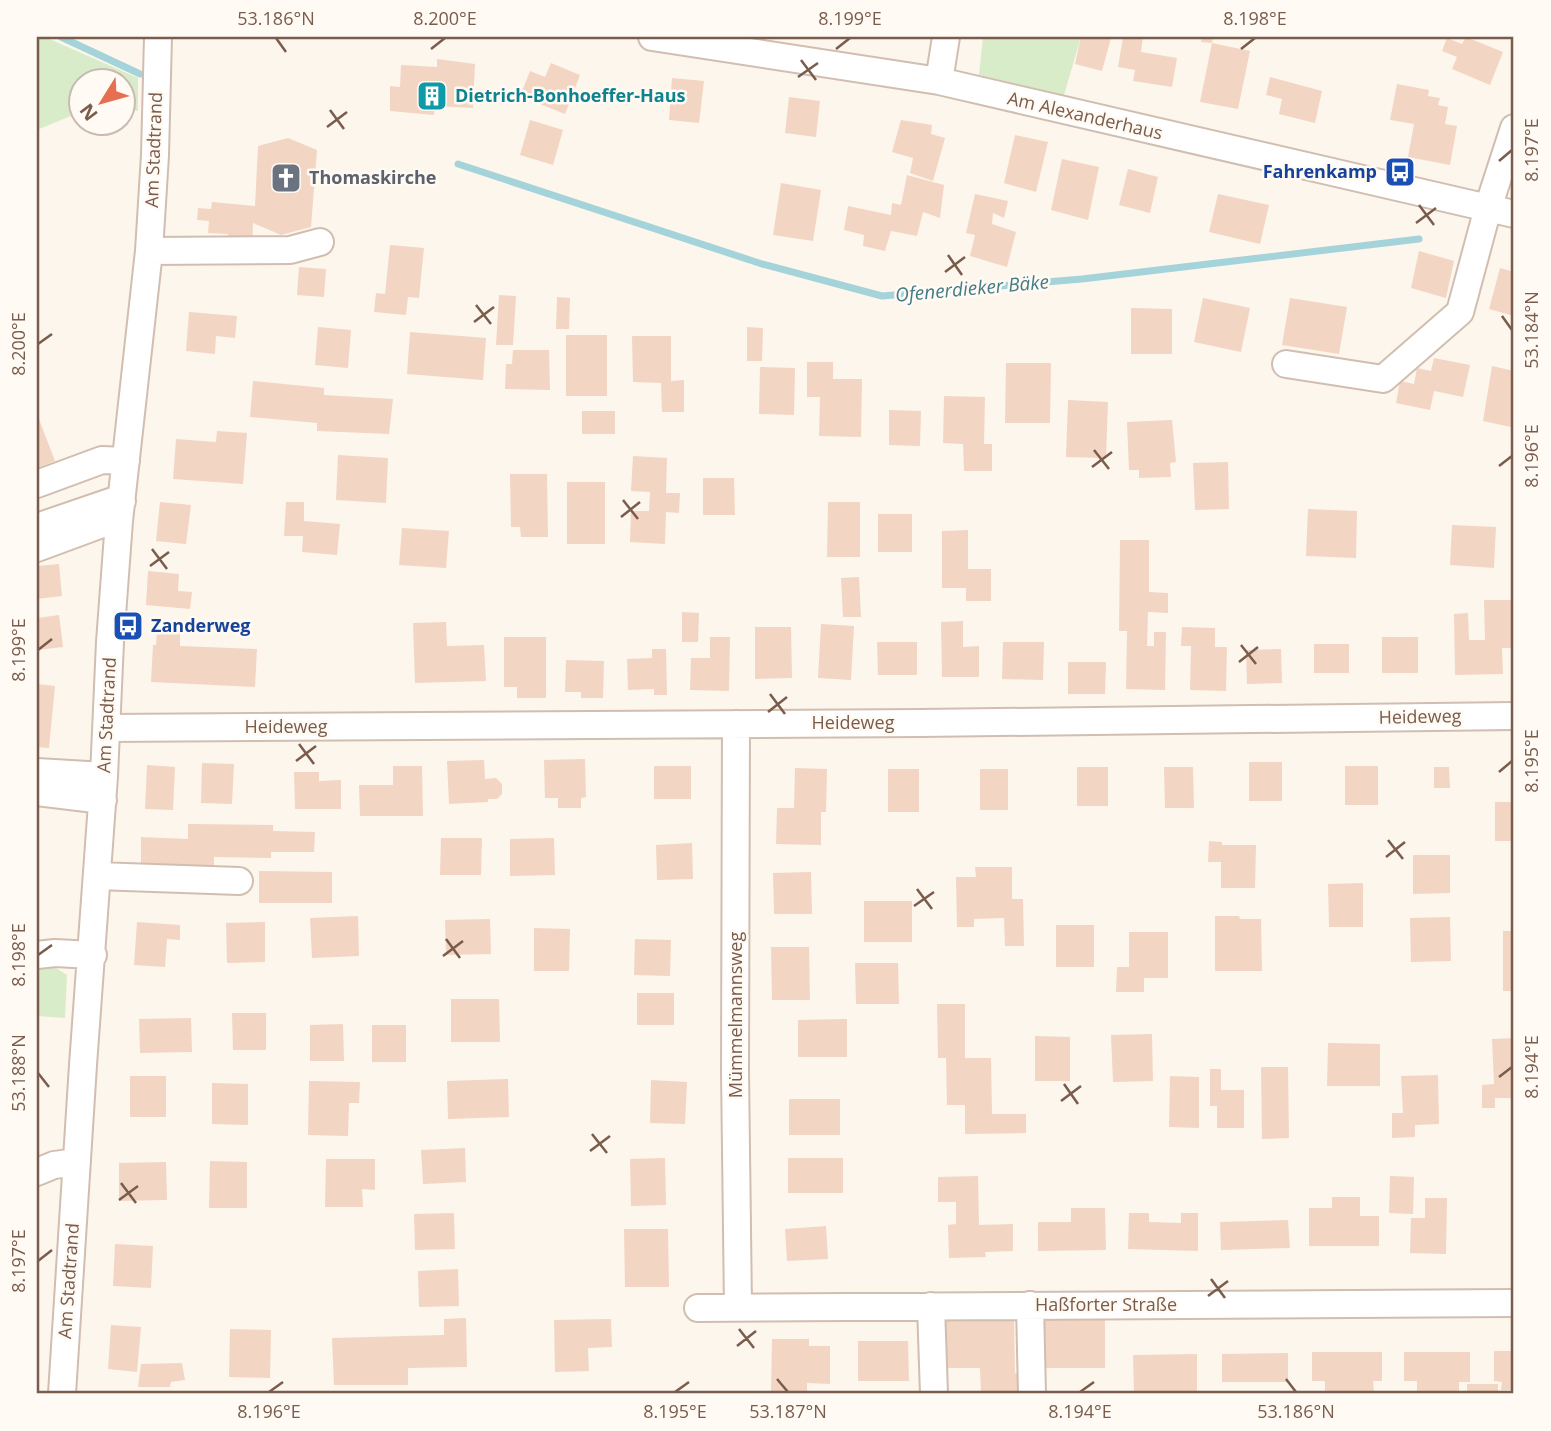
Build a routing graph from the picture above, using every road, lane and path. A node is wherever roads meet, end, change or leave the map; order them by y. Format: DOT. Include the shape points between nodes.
graph roads {
  1 [pos="158,37"];
  2 [pos="652,37"];
  3 [pos="946,37"];
  4 [pos="939,81"];
  5 [pos="1514,128"];
  6 [pos="1488,208"];
  7 [pos="1514,215"];
  8 [pos="320,242"];
  9 [pos="149,251"];
  10 [pos="1286,364"];
  11 [pos="126,461"];
  12 [pos="37,484"];
  13 [pos="120,511"];
  14 [pos="37,527"];
  15 [pos="37,548"];
  16 [pos="1514,716"];
  17 [pos="736,724"];
  18 [pos="107,728"];
  19 [pos="37,772"];
  20 [pos="104,788"];
  21 [pos="37,792"];
  22 [pos="97,876"];
  23 [pos="239,881"];
  24 [pos="37,955"];
  25 [pos="93,955"];
  26 [pos="77,1163"];
  27 [pos="37,1172"];
  28 [pos="1514,1303"];
  29 [pos="1030,1305"];
  30 [pos="931,1306"];
  31 [pos="738,1307"];
  32 [pos="698,1308"];
  33 [pos="62,1394"];
  34 [pos="933,1394"];
  35 [pos="1032,1394"];
  1 -- 9 [label="street, Am Stadtrand"];
  2 -- 4 [label="street, Am Alexanderhaus"];
  3 -- 4 [label="street"];
  4 -- 6 [label="street, Am Alexanderhaus"];
  5 -- 6 [label="street"];
  6 -- 7 [label="street, Am Alexanderhaus"];
  6 -- 10 [label="street" via="1460,312 1383,379"];
  8 -- 9 [label="street" via="290,250"];
  9 -- 11 [label="street, Am Stadtrand"];
  11 -- 12 [label="street" via="102,460"];
  11 -- 13 [label="street, Am Stadtrand"];
  13 -- 14 [label="street" via="113,501"];
  13 -- 15 [label="street" via="110,521"];
  13 -- 18 [label="street, Am Stadtrand"];
  16 -- 17 [label="street, Heideweg"];
  17 -- 18 [label="street, Heideweg"];
  17 -- 31 [label="street, Mümmelmannsweg"];
  18 -- 20 [label="street, Am Stadtrand"];
  19 -- 20 [label="street"];
  20 -- 21 [label="street"];
  20 -- 22 [label="street, Am Stadtrand"];
  22 -- 23 [label="street"];
  22 -- 25 [label="street, Am Stadtrand"];
  24 -- 25 [label="street"];
  25 -- 26 [label="street, Am Stadtrand"];
  26 -- 27 [label="street"];
  26 -- 33 [label="street, Am Stadtrand"];
  28 -- 29 [label="street, Haßforter Straße"];
  29 -- 30 [label="street, Haßforter Straße"];
  29 -- 35 [label="street"];
  30 -- 31 [label="street, Haßforter Straße"];
  30 -- 34 [label="street"];
  31 -- 32 [label="street, Haßforter Straße"];
}
